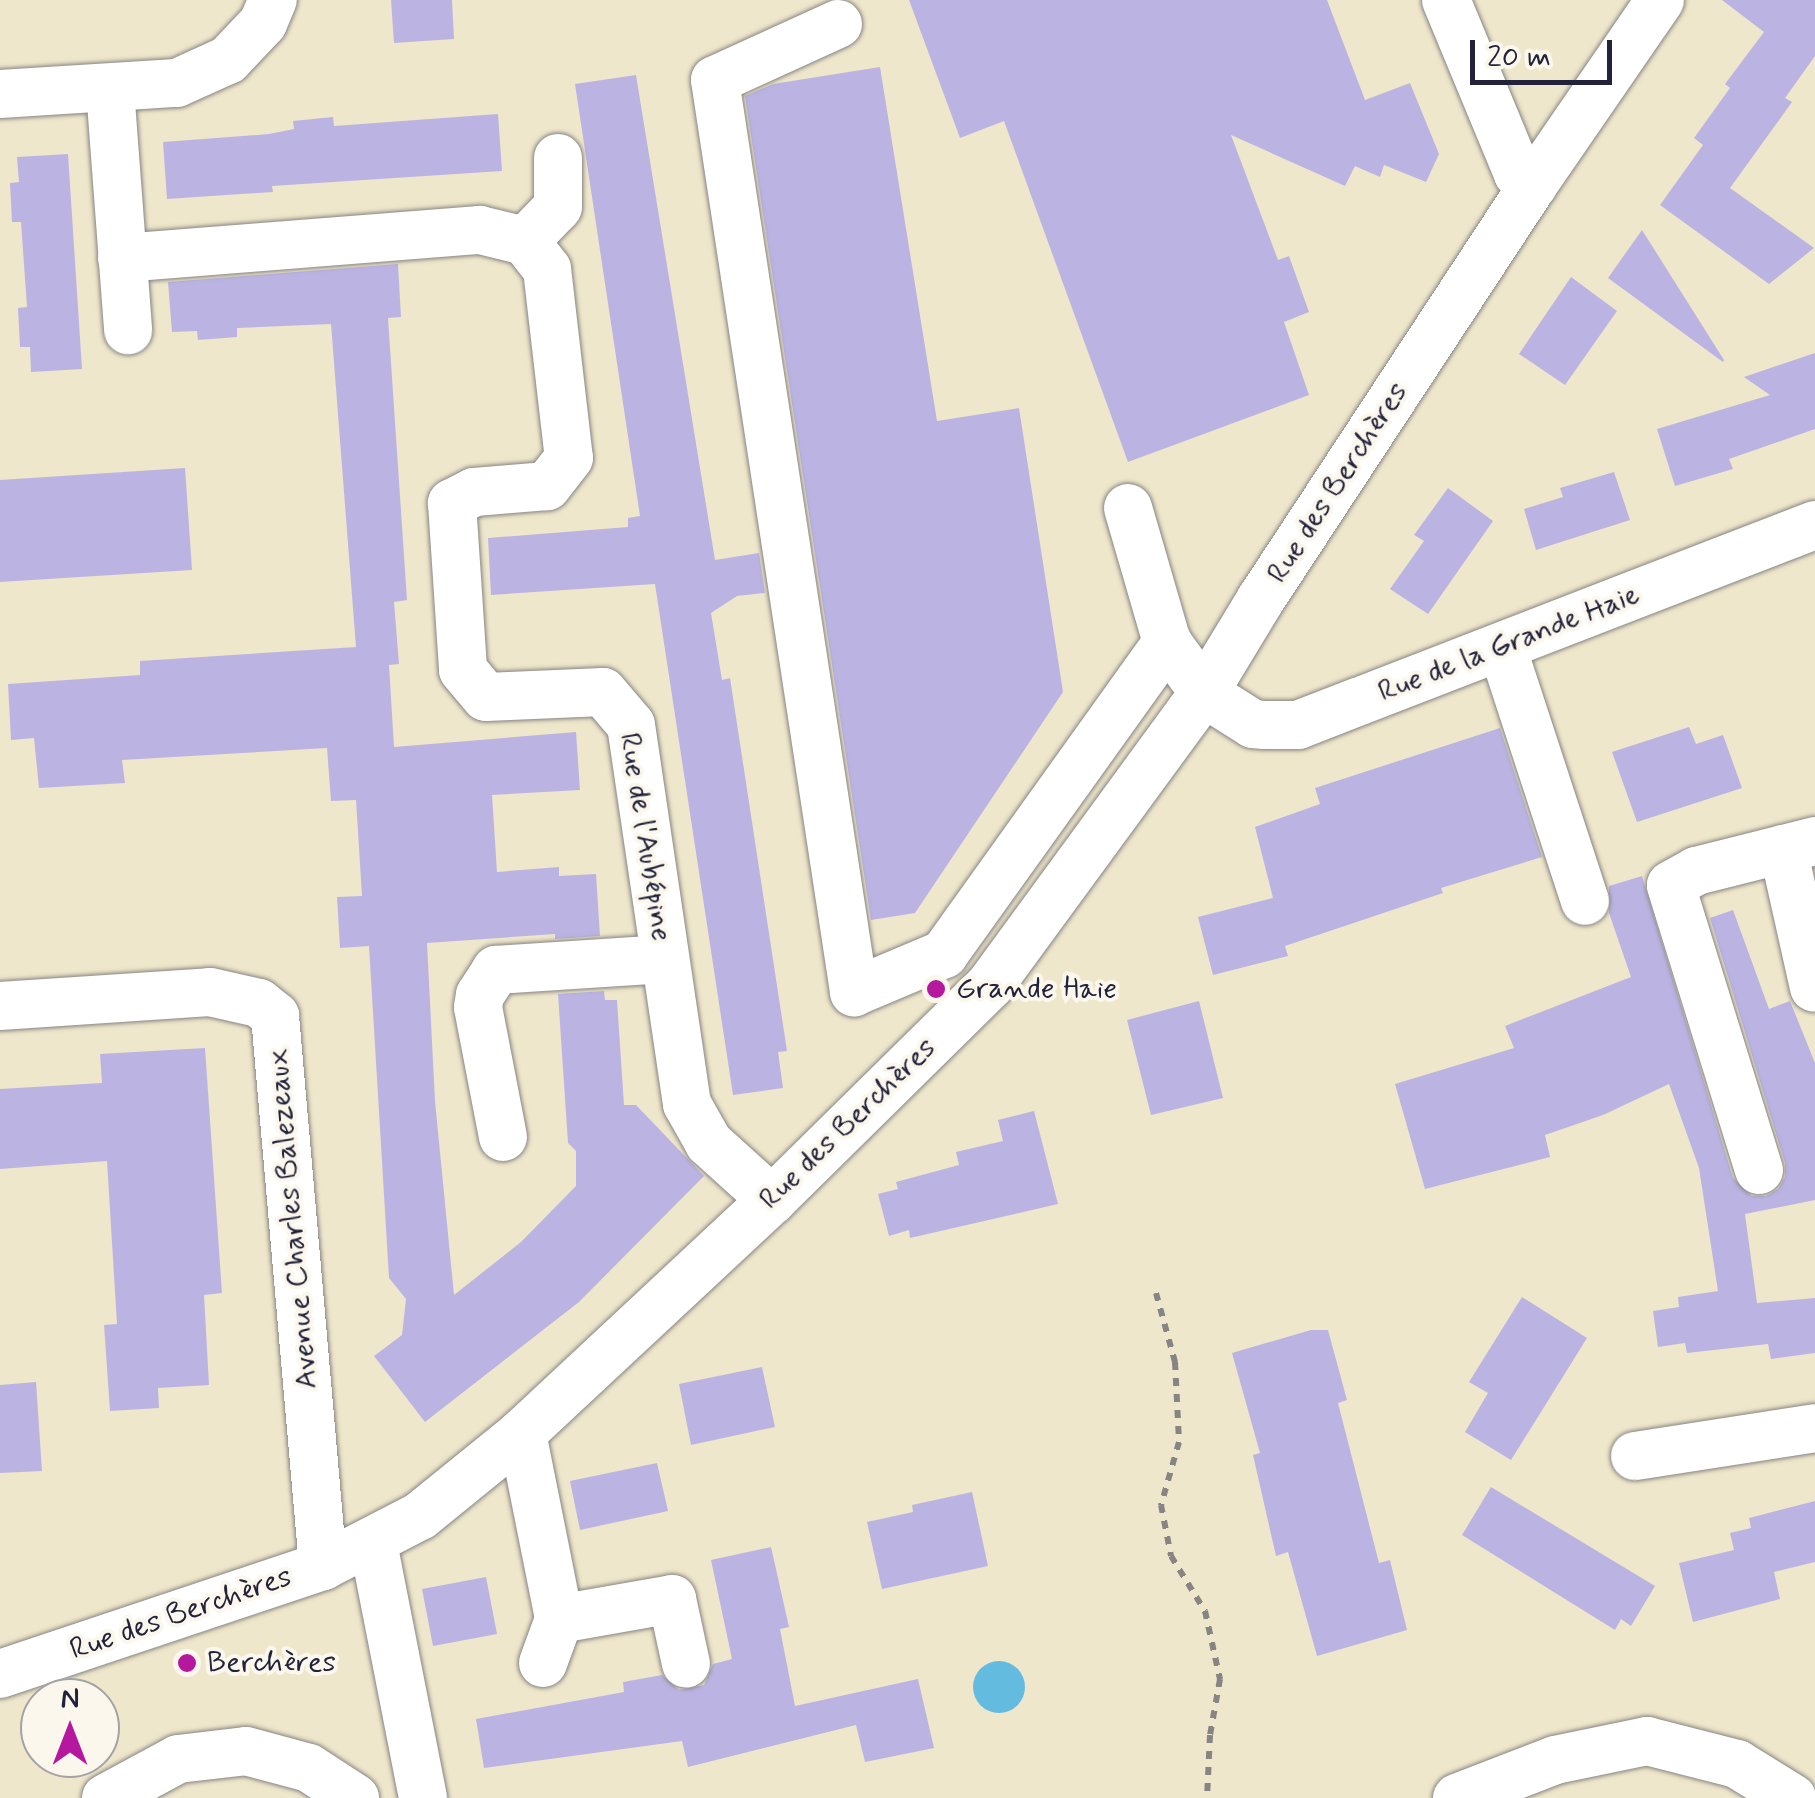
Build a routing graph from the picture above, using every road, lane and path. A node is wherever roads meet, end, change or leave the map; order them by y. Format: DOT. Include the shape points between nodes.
graph roads {
  1 [pos="273,0"];
  2 [pos="1446,0"];
  3 [pos="1660,0"];
  4 [pos="838,24"];
  5 [pos="110,89"];
  6 [pos="0,94"];
  7 [pos="558,158"];
  8 [pos="1533,185"];
  9 [pos="525,241"];
  10 [pos="122,258"];
  11 [pos="128,330"];
  12 [pos="1128,508"];
  13 [pos="1815,525"];
  14 [pos="1167,642"];
  15 [pos="1502,647"];
  16 [pos="1204,693"];
  17 [pos="1799,845"];
  18 [pos="1586,901"];
  19 [pos="665,959"];
  20 [pos="1814,988"];
  21 [pos="0,1006"];
  22 [pos="503,1137"];
  23 [pos="1759,1170"];
  24 [pos="772,1200"];
  25 [pos="1156,1292"];
  26 [pos="1815,1428"];
  27 [pos="522,1433"];
  28 [pos="1635,1456"];
  29 [pos="373,1543"];
  30 [pos="321,1545"];
  31 [pos="686,1664"];
  32 [pos="0,1674"];
  33 [pos="106,1798"];
  34 [pos="355,1798"];
  35 [pos="423,1798"];
  36 [pos="1207,1798"];
  37 [pos="1457,1798"];
  38 [pos="1792,1798"];
  1 -- 5 [label="street" via="263,23 228,60 176,83"];
  2 -- 8 [label="street" via="1518,174"];
  3 -- 8 [label="street, Rue des Berchères"];
  4 -- 14 [label="street" via="715,80 854,992 944,954"];
  5 -- 6 [label="street"];
  5 -- 10 [label="street"];
  7 -- 9 [label="street" via="558,207"];
  8 -- 16 [label="street, Rue des Berchères"];
  9 -- 10 [label="street" via="480,230"];
  9 -- 19 [label="street, Rue de l'Aubépine" via="547,269 570,458 547,486 474,492 452,502 463,670 486,697 603,692 631,726"];
  10 -- 11 [label="street"];
  12 -- 14 [label="street"];
  13 -- 15 [label="street, Rue de la Grande Haie"];
  14 -- 16 [label="street"];
  15 -- 16 [label="street, Rue de la Grande Haie" via="1298,726 1253,724"];
  15 -- 18 [label="street"];
  16 -- 24 [label="street, Rue des Berchères" via="990,985"];
  17 -- 20 [label="street"];
  17 -- 23 [label="street" via="1696,871 1671,885"];
  19 -- 22 [label="street" via="496,970 478,1007"];
  19 -- 24 [label="street, Rue de l'Aubépine" via="686,1104 709,1143"];
  21 -- 30 [label="street, Avenue Charles Balezeaux" via="210,992 259,1003 276,1016"];
  24 -- 27 [label="street, Rue des Berchères"];
  25 -- 36 [label="path" via="1175,1362 1179,1442 1161,1505 1170,1556 1206,1611 1220,1679"];
  26 -- 28 [label="street"];
  27 -- 29 [label="street, Rue des Berchères" via="420,1516"];
  27 -- 31 [label="street" via="551,1641 672,1599"];
  29 -- 30 [label="street, Rue des Berchères"];
  29 -- 35 [label="street"];
  30 -- 32 [label="street, Rue des Berchères"];
  33 -- 34 [label="street" via="178,1759 246,1751 309,1768"];
  37 -- 38 [label="street" via="1555,1760 1647,1741 1737,1764"];
}
